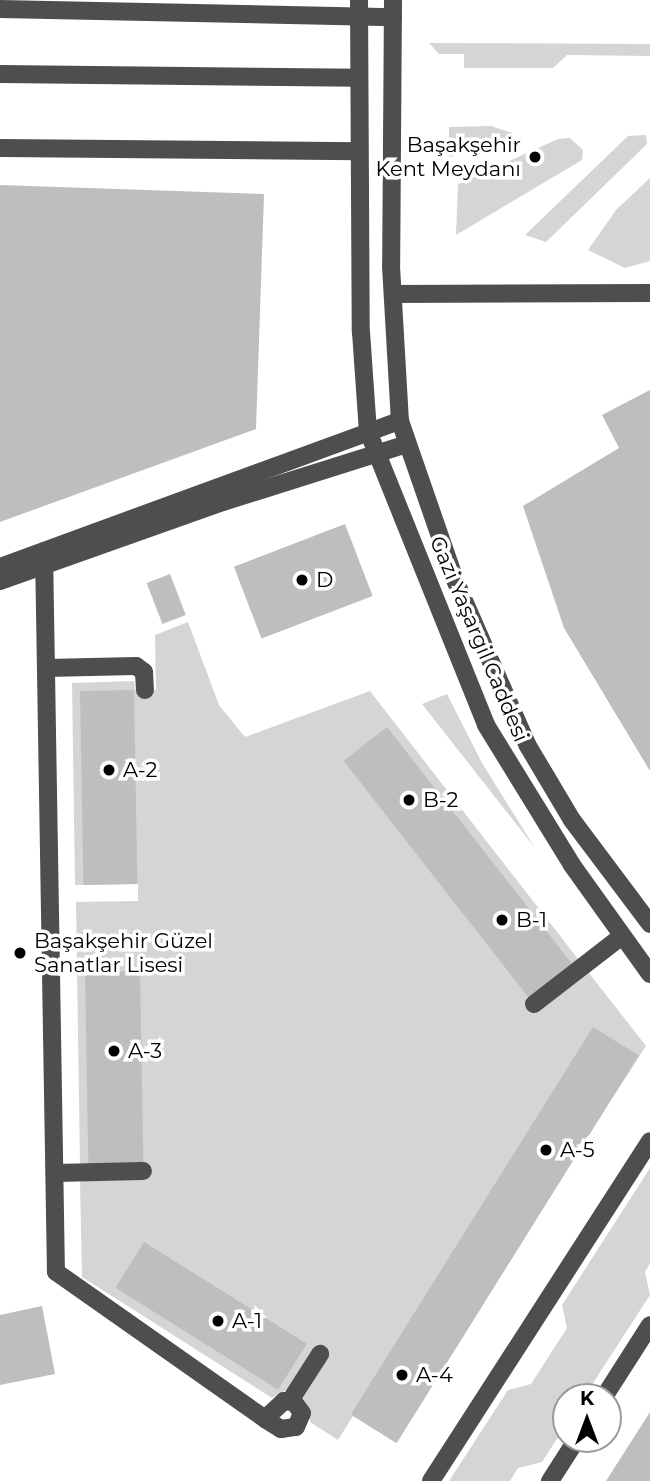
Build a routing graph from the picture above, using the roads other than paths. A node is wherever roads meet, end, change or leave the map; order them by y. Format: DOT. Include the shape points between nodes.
graph roads {
  1 [pos="359,8"];
  2 [pos="393,8"];
  3 [pos="0,9"];
  4 [pos="0,74"];
  5 [pos="359,78"];
  6 [pos="0,148"];
  7 [pos="359,151"];
  8 [pos="650,293"];
  9 [pos="393,294"];
  10 [pos="400,421"];
  11 [pos="368,431"];
  12 [pos="407,444"];
  13 [pos="376,453"];
  14 [pos="44,558"];
  15 [pos="0,567"];
  16 [pos="0,581"];
  17 [pos="46,668"];
  18 [pos="145,690"];
  19 [pos="650,924"];
  20 [pos="622,936"];
  21 [pos="650,974"];
  22 [pos="534,1004"];
  23 [pos="650,1141"];
  24 [pos="143,1171"];
  25 [pos="55,1173"];
  26 [pos="650,1325"];
  27 [pos="320,1354"];
  28 [pos="613,1383"];
  29 [pos="290,1401"];
  30 [pos="265,1419"];
  31 [pos="568,1453"];
  32 [pos="431,1481"];
  33 [pos="550,1481"];
  1 -- 2 [label="street"];
  1 -- 3 [label="street"];
  1 -- 5 [label="street, Gazi Yaşargil Caddesi"];
  2 -- 9 [label="street, Gazi Yaşargil Caddesi"];
  4 -- 5 [label="street"];
  5 -- 7 [label="street, Gazi Yaşargil Caddesi"];
  6 -- 7 [label="street"];
  7 -- 11 [label="street, Gazi Yaşargil Caddesi" via="361,332"];
  8 -- 9 [label="street"];
  9 -- 10 [label="street, Gazi Yaşargil Caddesi"];
  10 -- 11 [label="street"];
  10 -- 12 [label="street, Gazi Yaşargil Caddesi"];
  11 -- 13 [label="street, Gazi Yaşargil Caddesi"];
  11 -- 14 [label="street"];
  12 -- 13 [label="street"];
  12 -- 19 [label="street, Gazi Yaşargil Caddesi" via="455,580 528,746 572,820"];
  13 -- 14 [label="street"];
  13 -- 20 [label="street, Gazi Yaşargil Caddesi" via="486,725 519,785"];
  14 -- 15 [label="street"];
  14 -- 16 [label="street"];
  14 -- 17 [label="street"];
  17 -- 18 [label="street" via="139,667"];
  17 -- 25 [label="street"];
  20 -- 21 [label="street, Gazi Yaşargil Caddesi"];
  20 -- 22 [label="street"];
  23 -- 32 [label="street"];
  24 -- 25 [label="street"];
  25 -- 30 [label="street" via="56,1272"];
  26 -- 28 [label="street"];
  27 -- 29 [label="street"];
  29 -- 30 [label="street" via="279,1402"];
  29 -- 30 [label="street" via="302,1413 296,1427 281,1429"];
  31 -- 33 [label="street"];
}
